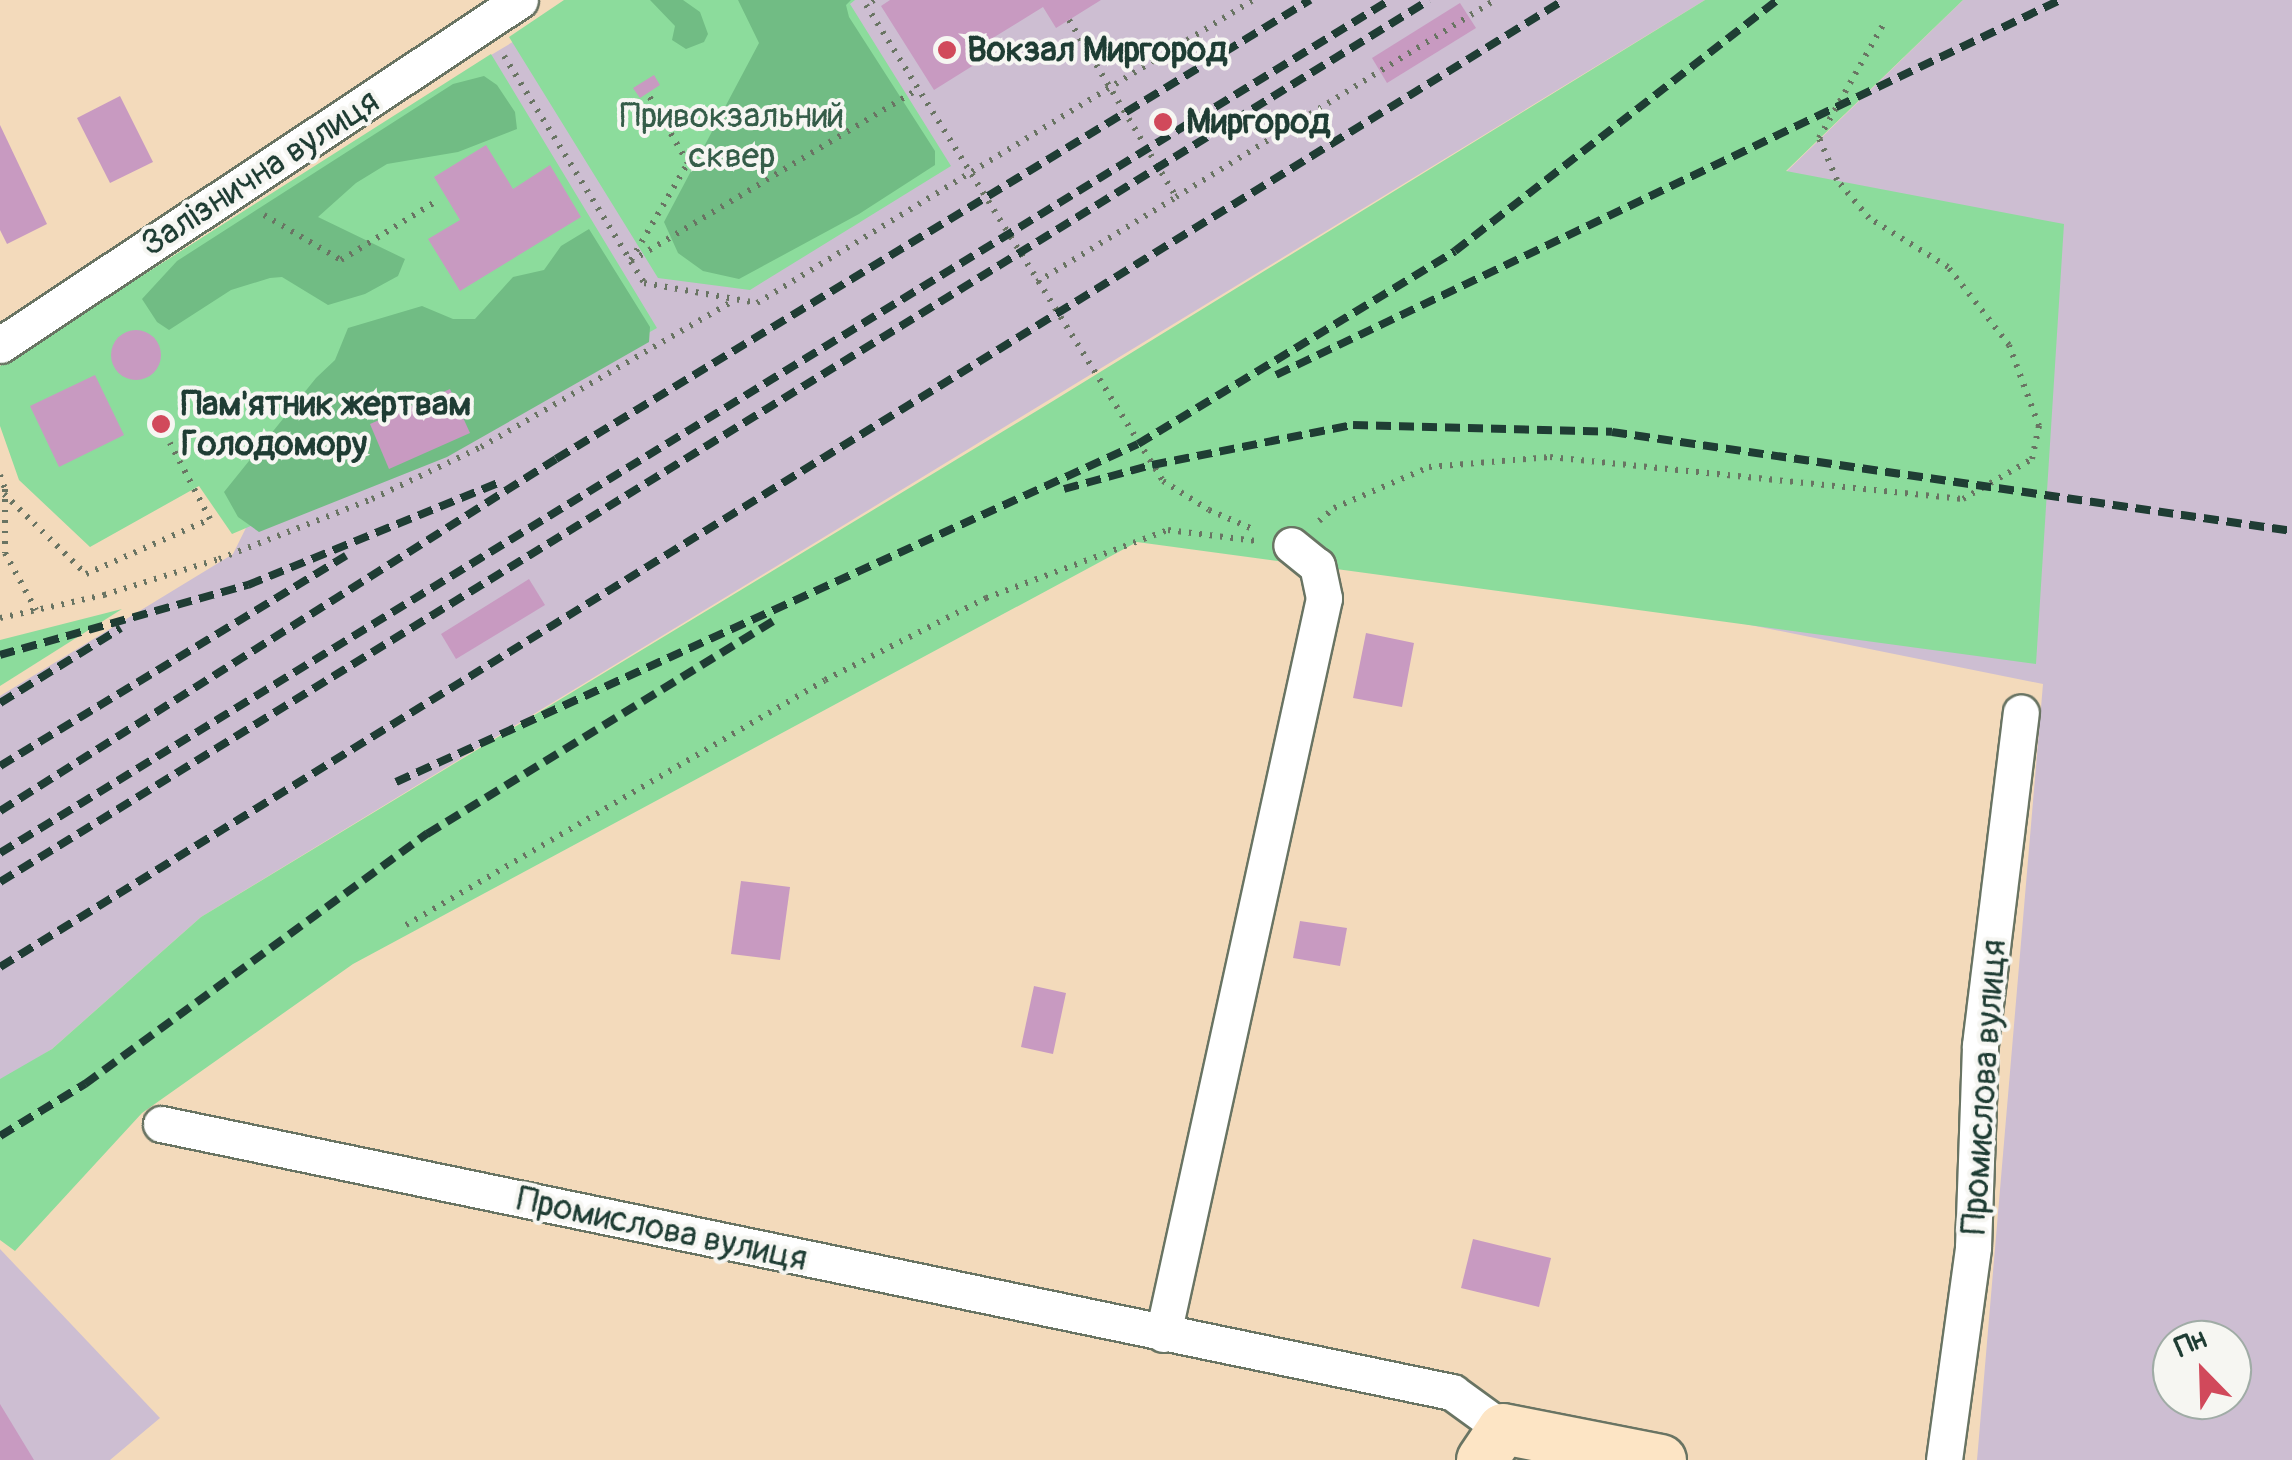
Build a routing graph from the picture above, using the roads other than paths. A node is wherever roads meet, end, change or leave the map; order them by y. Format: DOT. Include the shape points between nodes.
graph roads {
  1 [pos="520,0"];
  2 [pos="0,345"];
  3 [pos="1291,545"];
  4 [pos="2021,713"];
  5 [pos="161,1124"];
  6 [pos="1163,1334"];
  7 [pos="1492,1444"];
  8 [pos="1661,1460"];
  9 [pos="1944,1460"];
  1 -- 2 [label="street, Залізнична вулиця"];
  3 -- 6 [label="street" via="1317,566 1324,598"];
  4 -- 9 [label="street, Промислова вулиця" via="1980,1044 1973,1247"];
  5 -- 6 [label="street, Промислова вулиця"];
  6 -- 7 [label="street, Промислова вулиця" via="1452,1392"];
  7 -- 8 [label="street, Промислова вулиця"];
}
